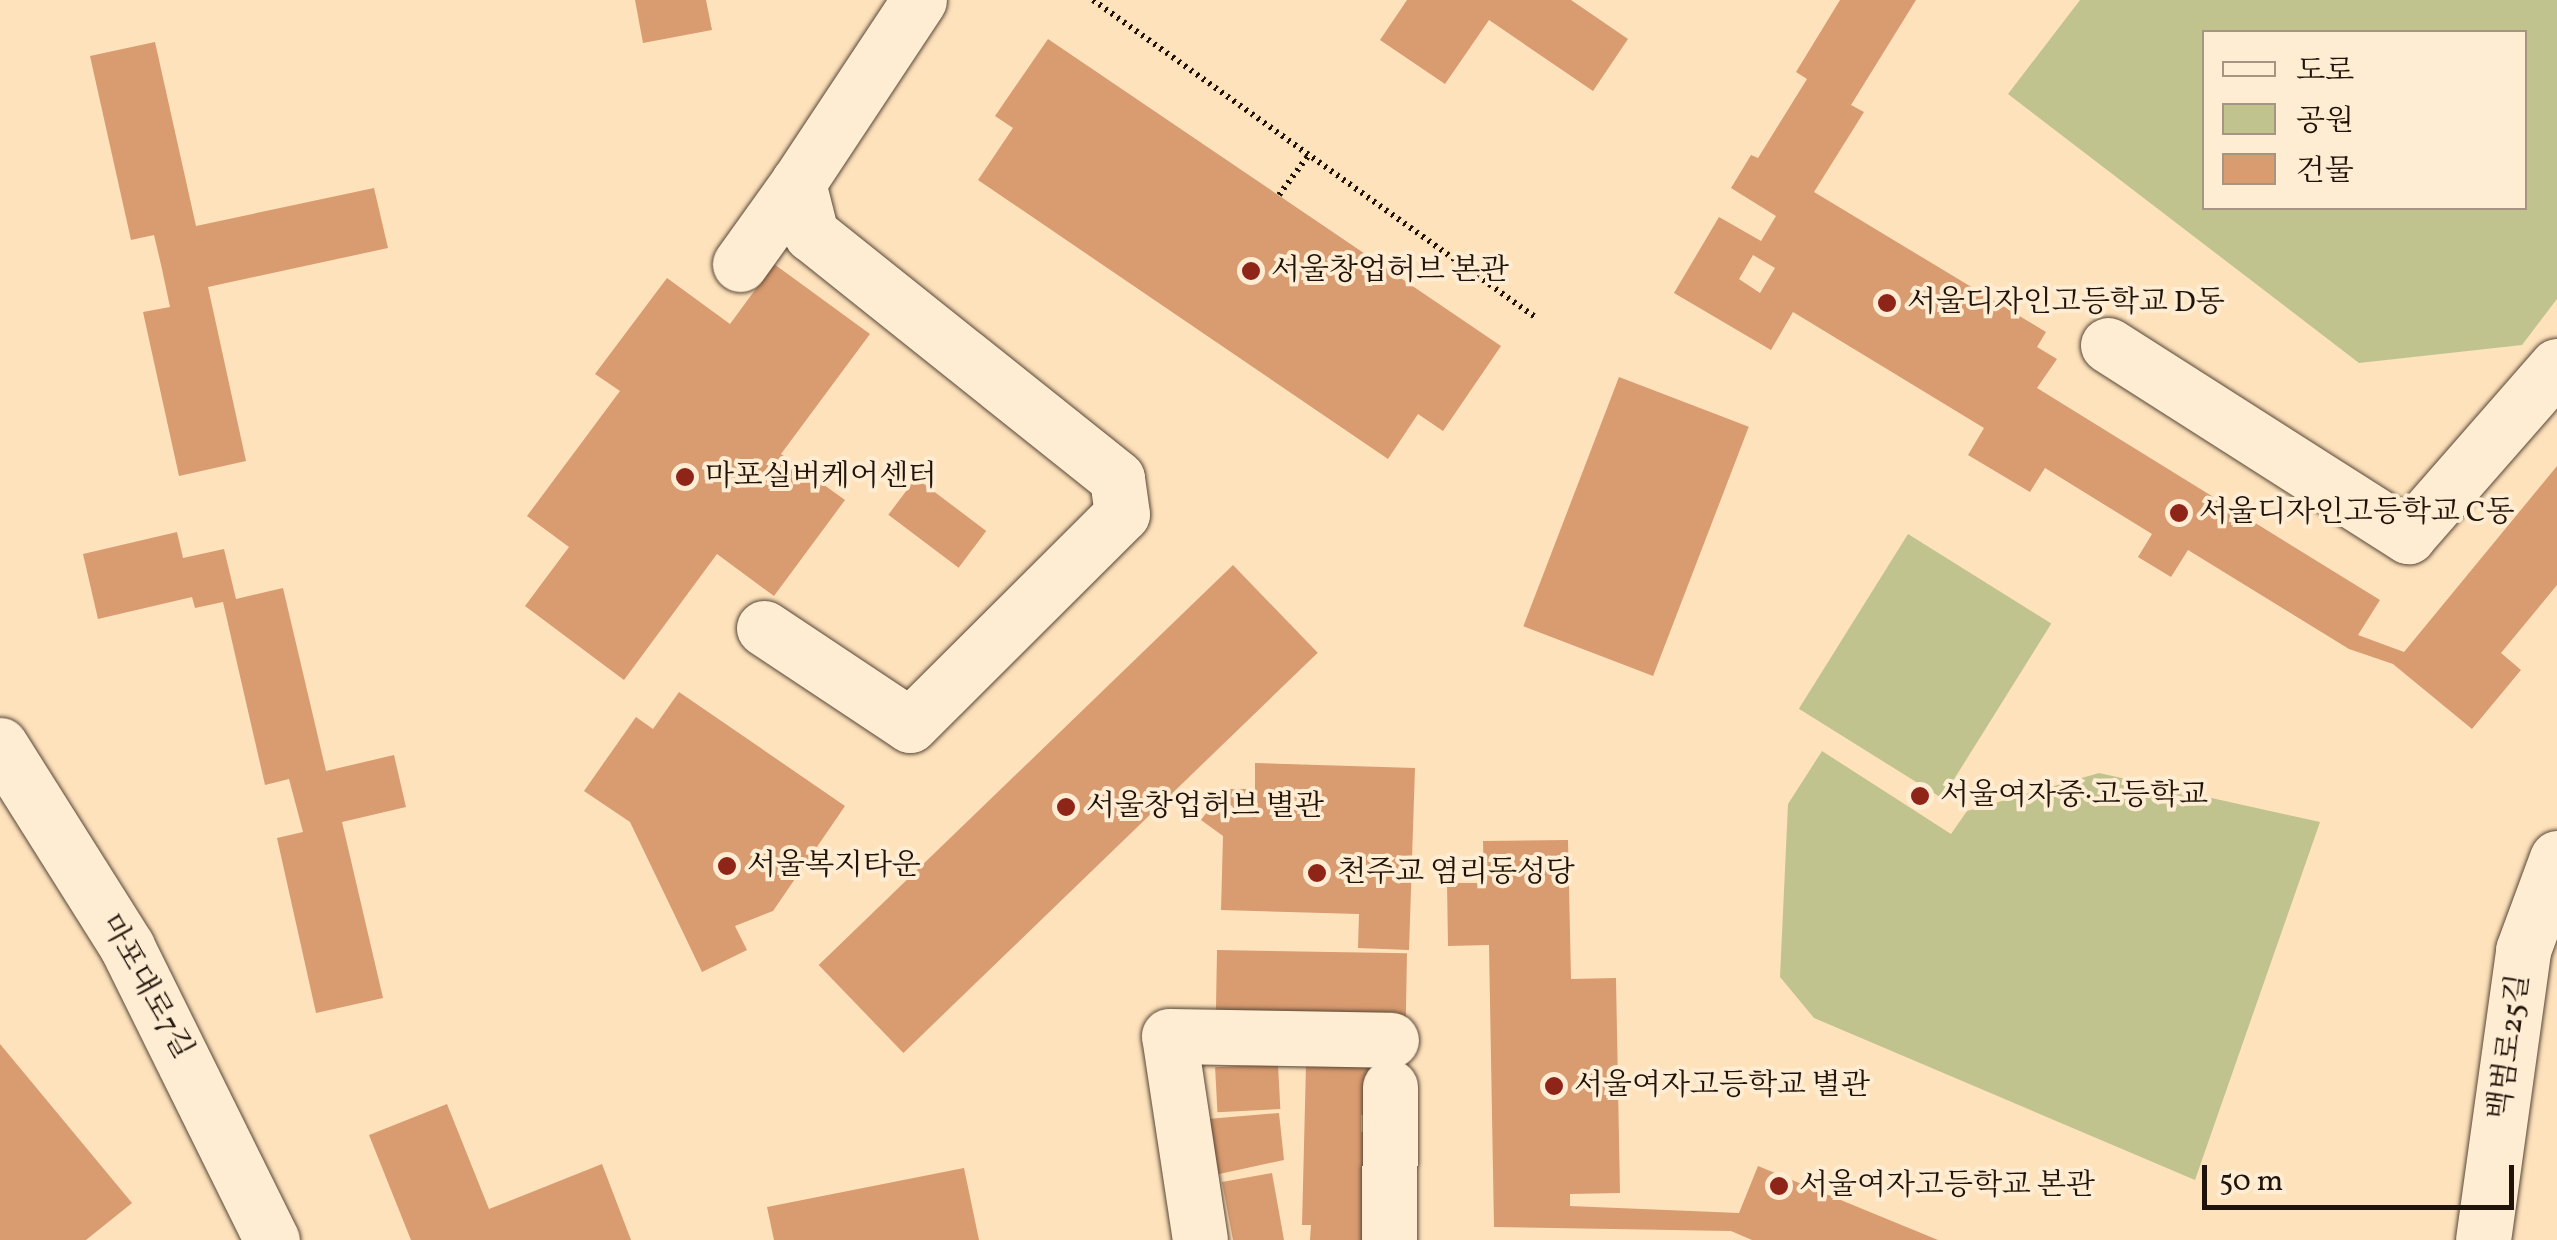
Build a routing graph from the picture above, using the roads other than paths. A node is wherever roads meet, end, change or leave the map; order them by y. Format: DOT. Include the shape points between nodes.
graph roads {
  1 [pos="919,0"];
  2 [pos="798,183"];
  3 [pos="740,264"];
  4 [pos="2108,345"];
  5 [pos="2557,366"];
  6 [pos="764,628"];
  7 [pos="0,744"];
  8 [pos="2557,858"];
  9 [pos="272,1240"];
  10 [pos="1200,1240"];
  11 [pos="1389,1240"];
  12 [pos="2482,1240"];
  1 -- 2 [label="street"];
  2 -- 3 [label="street"];
  2 -- 6 [label="street" via="811,234 1117,478 1122,514 910,725"];
  4 -- 5 [label="street" via="2408,536"];
  7 -- 9 [label="street, 마포대로7길" via="163,1012"];
  8 -- 12 [label="street, 백범로25길" via="2523,950"];
  10 -- 11 [label="street" via="1169,1036 1391,1064"];
}
